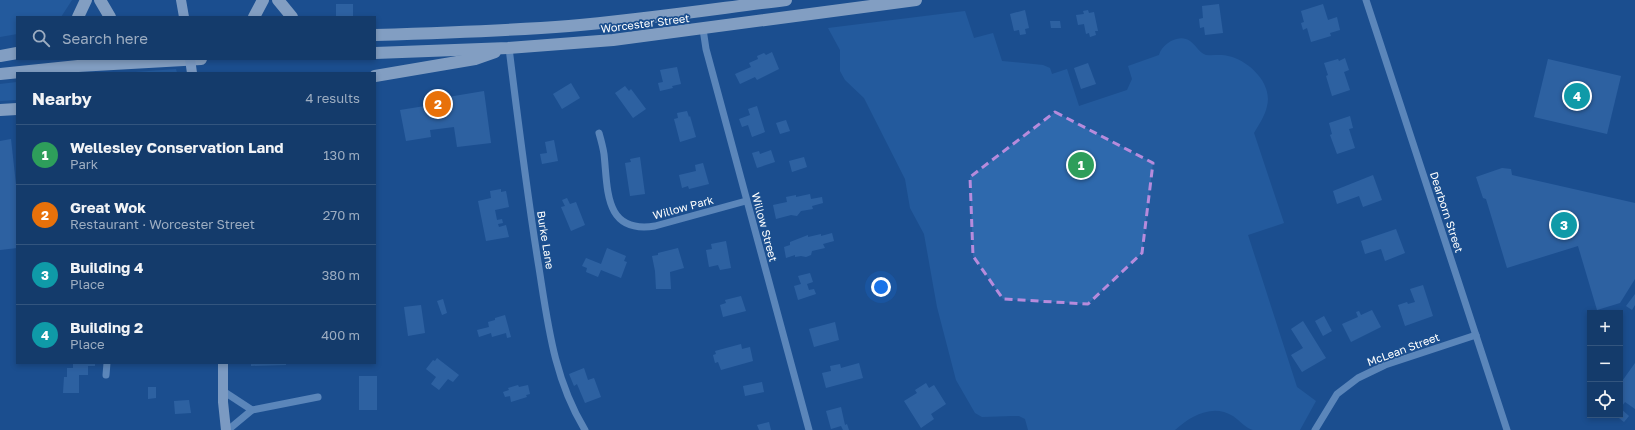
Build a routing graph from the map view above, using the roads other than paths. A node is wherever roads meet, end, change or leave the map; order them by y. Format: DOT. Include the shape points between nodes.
graph roads {
  1 [pos="86,0"];
  2 [pos="100,0"];
  3 [pos="264,0"];
  4 [pos="278,0"];
  5 [pos="786,0"];
  6 [pos="916,0"];
  7 [pos="1366,0"];
  8 [pos="78,16"];
  9 [pos="109,16"];
  10 [pos="255,16"];
  11 [pos="291,16"];
  12 [pos="703,29"];
  13 [pos="376,35"];
  14 [pos="509,48"];
  15 [pos="16,53"];
  16 [pos="376,53"];
  17 [pos="0,56"];
  18 [pos="183,60"];
  19 [pos="190,60"];
  20 [pos="16,72"];
  21 [pos="20,72"];
  22 [pos="192,72"];
  23 [pos="0,74"];
  24 [pos="376,76"];
  25 [pos="16,109"];
  26 [pos="0,110"];
  27 [pos="600,133"];
  28 [pos="746,201"];
  29 [pos="1476,335"];
  30 [pos="107,364"];
  31 [pos="223,364"];
  32 [pos="106,375"];
  33 [pos="223,391"];
  34 [pos="318,398"];
  35 [pos="252,410"];
  36 [pos="227,430"];
  37 [pos="585,430"];
  38 [pos="809,430"];
  39 [pos="1315,430"];
  40 [pos="1507,430"];
  1 -- 8 [label="highway"];
  2 -- 9 [label="highway"];
  3 -- 10 [label="highway"];
  4 -- 11 [label="highway"];
  5 -- 13 [label="highway, Worcester Street" via="568,26"];
  6 -- 12 [label="highway, Worcester Street"];
  7 -- 29 [label="street, Dearborn Street"];
  12 -- 14 [label="highway, Worcester Street" via="613,40"];
  12 -- 28 [label="street, Willow Street"];
  14 -- 16 [label="highway, Worcester Street"];
  14 -- 24 [label="highway" via="475,59"];
  14 -- 37 [label="street, Burke Lane" via="522,161 552,344 562,383"];
  15 -- 17 [label="highway"];
  18 -- 21 [label="highway"];
  19 -- 22 [label="main road, bridge"];
  20 -- 23 [label="highway"];
  25 -- 26 [label="highway"];
  27 -- 28 [label="street, Willow Park" via="611,205 617,216 628,224 641,227 656,226"];
  28 -- 38 [label="street, Willow Street"];
  29 -- 39 [label="street, McLean Street" via="1385,365 1358,378 1337,394"];
  29 -- 40 [label="street, Dearborn Street"];
  30 -- 32 [label="street"];
  31 -- 33 [label="main road"];
  33 -- 35 [label="street"];
  33 -- 36 [label="main road"];
  34 -- 35 [label="street"];
  35 -- 36 [label="street"];
}
